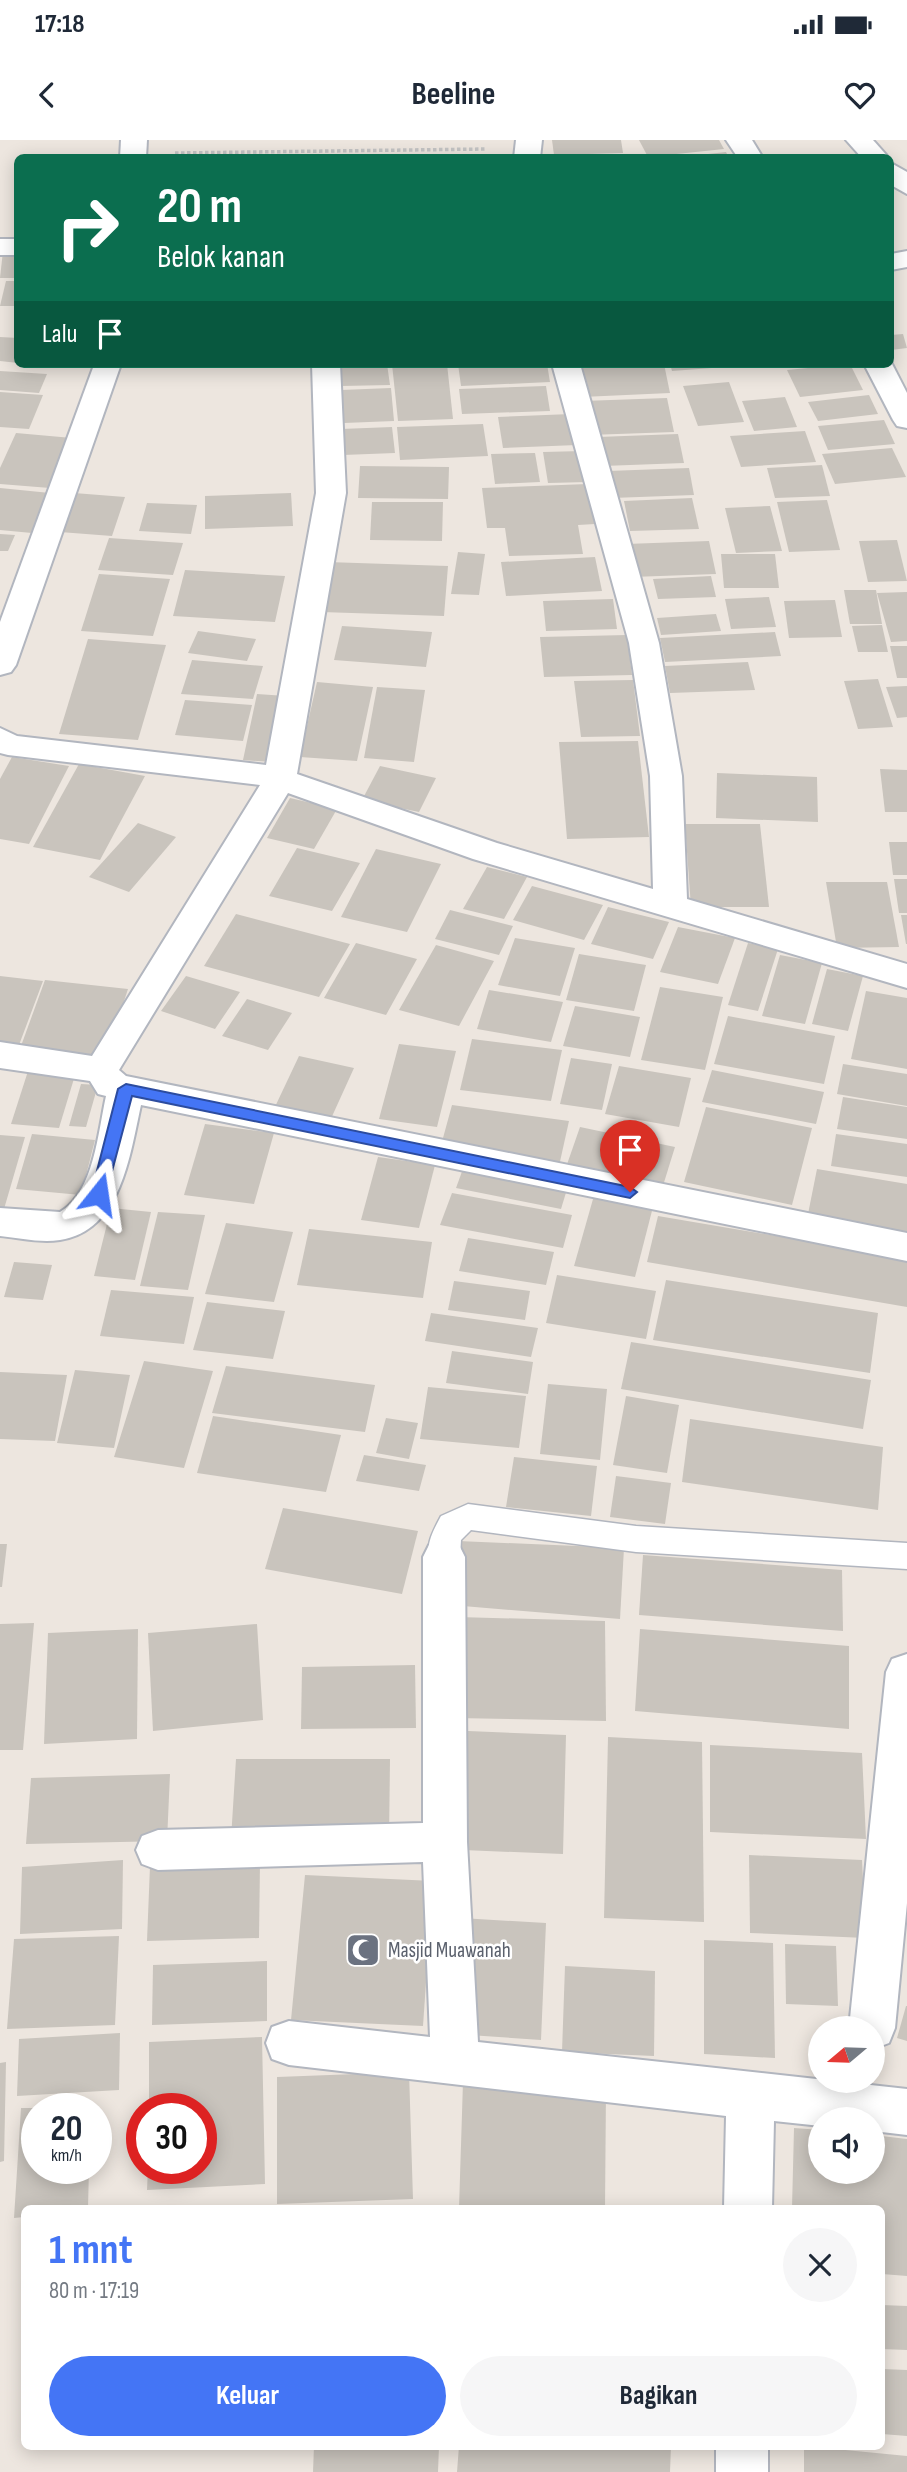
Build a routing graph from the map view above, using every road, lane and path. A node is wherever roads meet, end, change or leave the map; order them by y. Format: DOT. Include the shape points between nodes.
graph roads {
  1 [pos="859,140"];
  2 [pos="528,149"];
  3 [pos="133,150"];
  4 [pos="873,154"];
  5 [pos="894,174"];
  6 [pos="907,186"];
  7 [pos="115,368"];
  8 [pos="326,368"];
  9 [pos="567,368"];
  10 [pos="880,368"];
  11 [pos="907,420"];
  12 [pos="0,663"];
  13 [pos="0,738"];
  14 [pos="280,779"];
  15 [pos="670,906"];
  16 [pos="907,976"];
  17 [pos="0,1055"];
  18 [pos="113,1079"];
  19 [pos="0,1222"];
  20 [pos="907,1247"];
  21 [pos="907,1556"];
  22 [pos="444,1557"];
  23 [pos="907,1672"];
  24 [pos="444,1842"];
  25 [pos="158,1850"];
  26 [pos="874,2016"];
  27 [pos="289,2043"];
  28 [pos="454,2062"];
  29 [pos="750,2096"];
  30 [pos="880,2100"];
  31 [pos="748,2205"];
  32 [pos="742,2450"];
  33 [pos="742,2472"];
  1 -- 4 [label="street"];
  2 -- 3 [label="path"];
  5 -- 6 [label="street"];
  7 -- 12 [label="street"];
  8 -- 14 [label="street" via="331,493"];
  9 -- 15 [label="street" via="644,643 667,776"];
  10 -- 11 [label="street"];
  13 -- 14 [label="street" via="8,745 217,767"];
  14 -- 15 [label="street" via="485,851"];
  14 -- 18 [label="street"];
  15 -- 16 [label="street"];
  17 -- 18 [label="street"];
  18 -- 19 [label="street" via="99,1194 85,1214 72,1224 57,1227"];
  18 -- 20 [label="street"];
  21 -- 22 [label="lane" via="636,1539 468,1517 452,1525"];
  22 -- 24 [label="street"];
  23 -- 26 [label="street"];
  24 -- 25 [label="street"];
  24 -- 28 [label="street"];
  27 -- 28 [label="street"];
  28 -- 29 [label="street"];
  29 -- 30 [label="street"];
  29 -- 31 [label="street"];
  32 -- 33 [label="street"];
}
